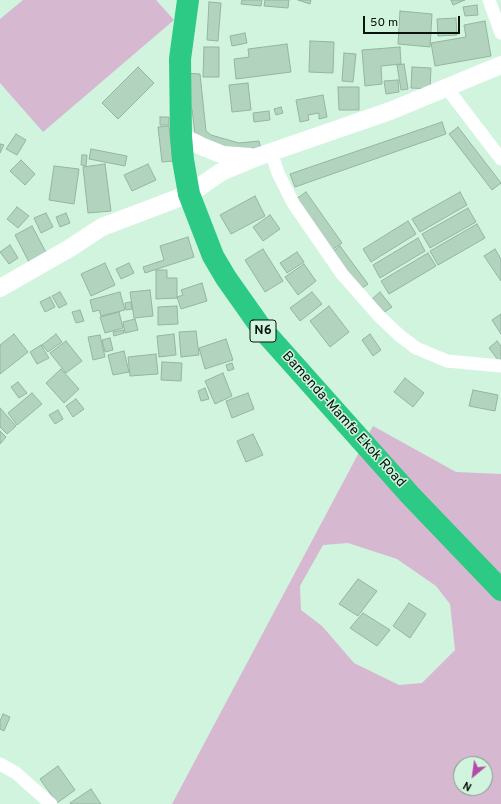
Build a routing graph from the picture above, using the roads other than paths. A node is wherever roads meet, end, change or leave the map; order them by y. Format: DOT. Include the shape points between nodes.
graph roads {
  1 [pos="188,0"];
  2 [pos="489,0"];
  3 [pos="501,33"];
  4 [pos="501,65"];
  5 [pos="446,87"];
  6 [pos="181,136"];
  7 [pos="264,155"];
  8 [pos="501,159"];
  9 [pos="190,194"];
  10 [pos="0,288"];
  11 [pos="501,366"];
  12 [pos="501,590"];
  13 [pos="0,764"];
  14 [pos="51,804"];
  1 -- 6 [label="highway, Bamenda-Mamfe Ekok Road / N6" via="180,59"];
  2 -- 3 [label="street"];
  4 -- 5 [label="street"];
  5 -- 7 [label="street" via="390,111"];
  5 -- 8 [label="street"];
  6 -- 7 [label="street" via="223,155"];
  6 -- 9 [label="highway, Bamenda-Mamfe Ekok Road / N6"];
  7 -- 9 [label="street" via="221,172"];
  7 -- 11 [label="street" via="278,173 293,203 342,274 389,326 416,348 447,361"];
  9 -- 10 [label="street" via="102,227"];
  9 -- 12 [label="highway, Bamenda-Mamfe Ekok Road / N6" via="213,256 262,329 410,496"];
  13 -- 14 [label="street" via="16,773"];
}
